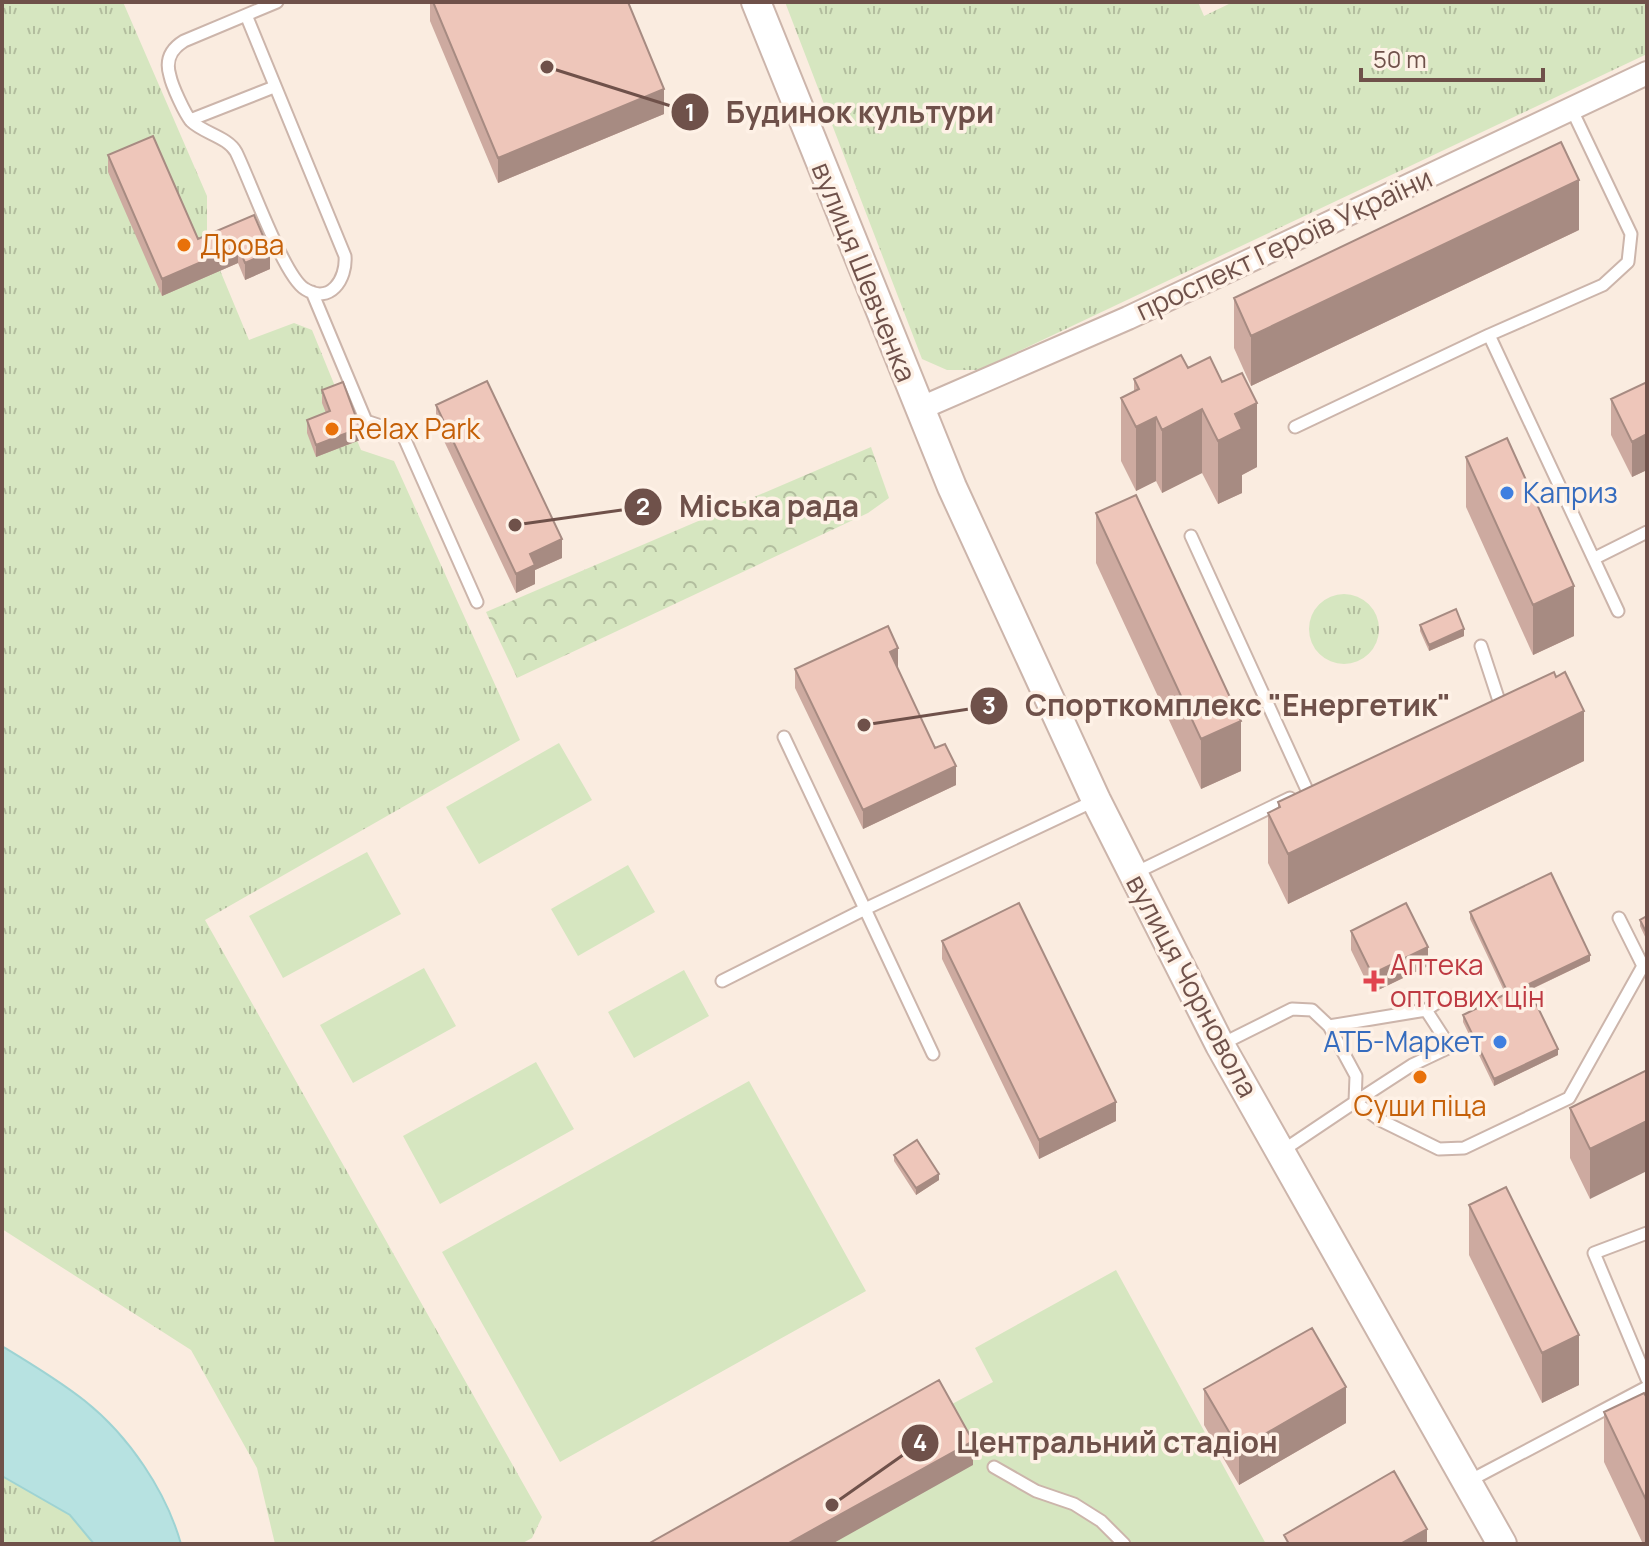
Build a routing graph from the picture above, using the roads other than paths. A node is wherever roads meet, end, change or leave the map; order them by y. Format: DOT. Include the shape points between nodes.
graph roads {
  1 [pos="277,2"];
  2 [pos="756,2"];
  3 [pos="246,15"];
  4 [pos="1647,73"];
  5 [pos="274,87"];
  6 [pos="1571,108"];
  7 [pos="190,120"];
  8 [pos="312,292"];
  9 [pos="1489,335"];
  10 [pos="919,409"];
  11 [pos="1295,427"];
  12 [pos="1647,532"];
  13 [pos="1191,536"];
  14 [pos="1595,558"];
  15 [pos="477,602"];
  16 [pos="1618,611"];
  17 [pos="1481,646"];
  18 [pos="1488,715"];
  19 [pos="784,737"];
  20 [pos="1321,784"];
  21 [pos="1307,790"];
  22 [pos="1096,800"];
  23 [pos="1132,874"];
  24 [pos="865,909"];
  25 [pos="1619,918"];
  26 [pos="722,981"];
  27 [pos="1447,996"];
  28 [pos="1426,1010"];
  29 [pos="1329,1026"];
  30 [pos="1220,1045"];
  31 [pos="933,1054"];
  32 [pos="1355,1102"];
  33 [pos="1281,1151"];
  34 [pos="1647,1233"];
  35 [pos="1647,1379"];
  36 [pos="1647,1387"];
  37 [pos="994,1467"];
  38 [pos="1467,1482"];
  39 [pos="1124,1544"];
  40 [pos="1502,1544"];
  1 -- 3 [label="lane"];
  2 -- 10 [label="street, вулиця Шевченка"];
  3 -- 5 [label="lane"];
  3 -- 7 [label="lane" via="173,48 169,75"];
  4 -- 6 [label="street, проспект Героїв України"];
  5 -- 7 [label="lane"];
  5 -- 8 [label="lane" via="345,256 337,288"];
  6 -- 9 [label="lane" via="1631,234 1628,262 1603,285"];
  6 -- 10 [label="street, проспект Героїв України" via="1128,318"];
  7 -- 8 [label="lane" via="234,148 293,279"];
  8 -- 15 [label="lane" via="366,421 402,433"];
  9 -- 11 [label="lane"];
  9 -- 14 [label="lane"];
  10 -- 22 [label="street, вулиця Чорновола"];
  12 -- 14 [label="lane"];
  13 -- 21 [label="lane"];
  14 -- 16 [label="lane"];
  17 -- 18 [label="lane" via="1502,710"];
  19 -- 24 [label="lane"];
  20 -- 21 [label="lane"];
  21 -- 23 [label="lane"];
  22 -- 23 [label="street, вулиця Чорновола"];
  22 -- 24 [label="lane"];
  23 -- 30 [label="street, вулиця Чорновола"];
  24 -- 26 [label="lane"];
  24 -- 31 [label="lane"];
  25 -- 32 [label="lane" via="1643,966 1569,1098 1464,1148 1439,1149"];
  27 -- 28 [label="lane"];
  28 -- 29 [label="lane"];
  28 -- 32 [label="lane" via="1450,1047"];
  29 -- 30 [label="lane" via="1312,1010 1292,1009"];
  29 -- 32 [label="lane" via="1356,1076"];
  30 -- 33 [label="street, вулиця Чорновола"];
  32 -- 33 [label="lane"];
  33 -- 38 [label="street, вулиця Чорновола"];
  34 -- 35 [label="lane" via="1594,1253"];
  36 -- 38 [label="lane"];
  37 -- 39 [label="lane" via="1083,1510"];
  38 -- 40 [label="street, вулиця Чорновола"];
}
